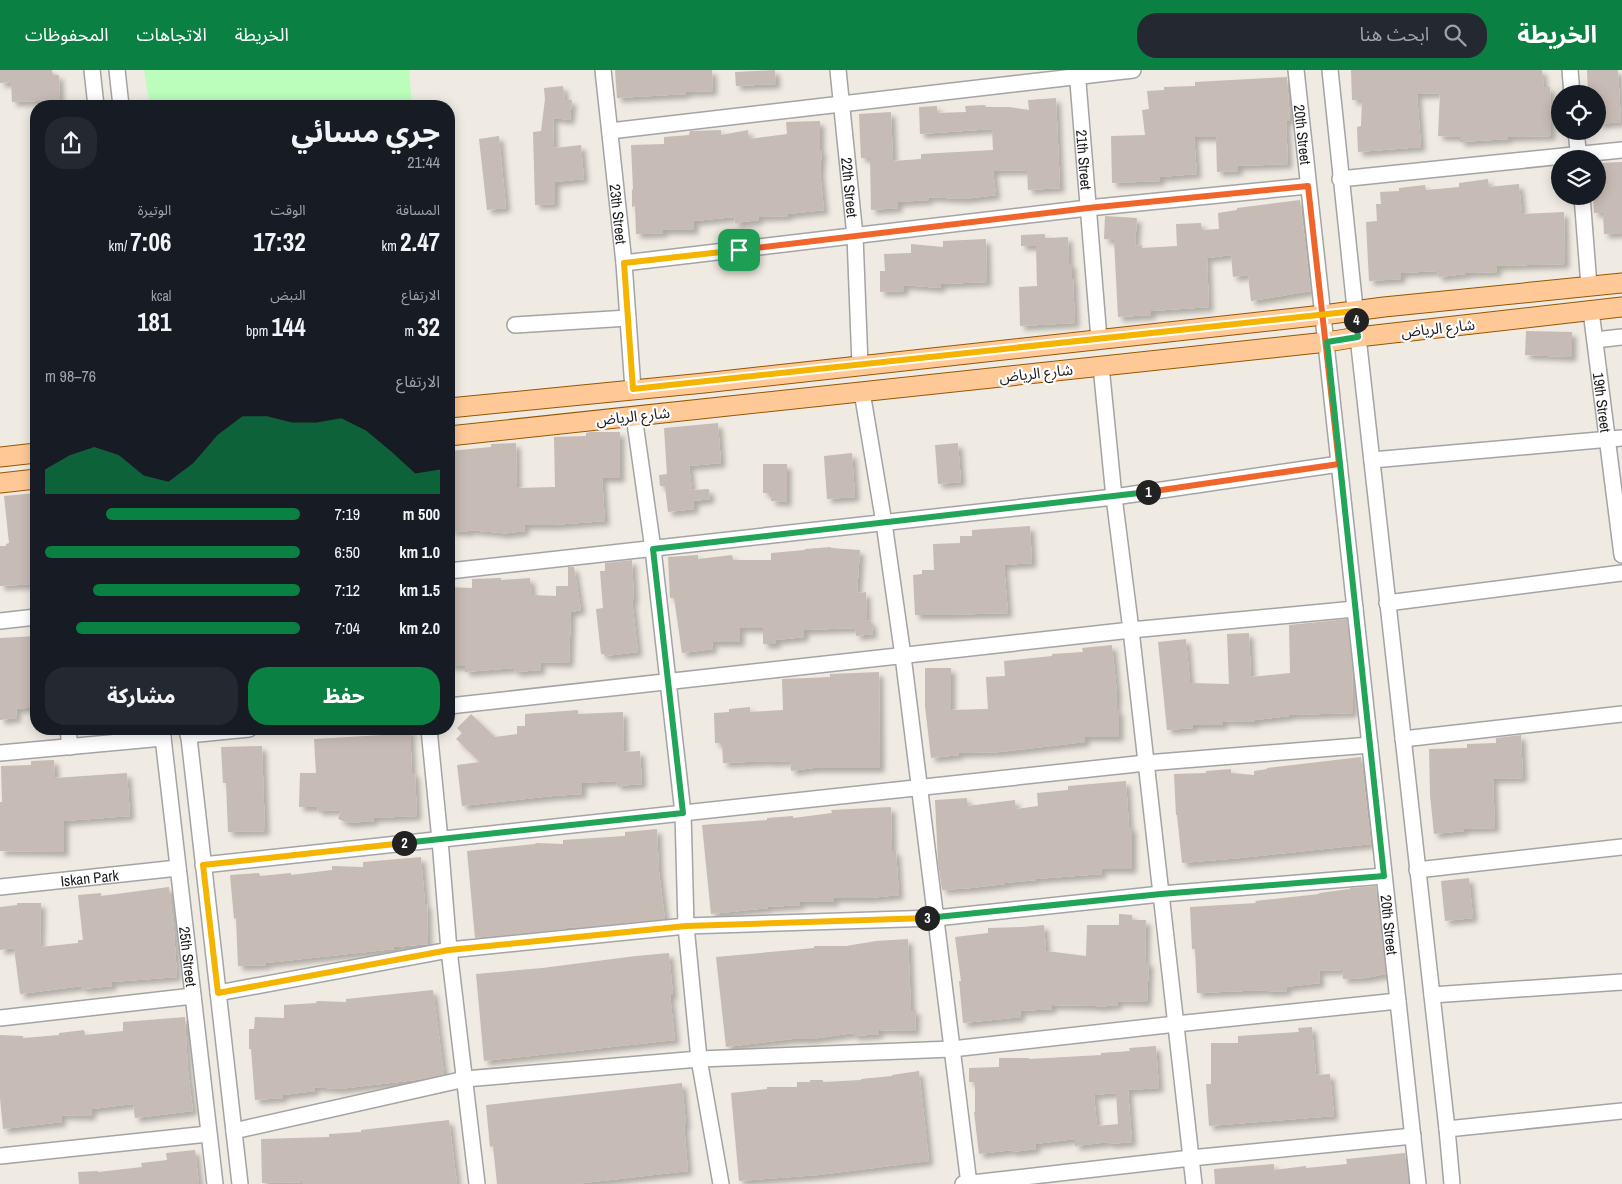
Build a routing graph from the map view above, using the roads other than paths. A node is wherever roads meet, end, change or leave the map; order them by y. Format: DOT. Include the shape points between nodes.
graph roads {
  1 [pos="92,70"];
  2 [pos="117,70"];
  3 [pos="603,70"];
  4 [pos="838,70"];
  5 [pos="1132,70"];
  6 [pos="1296,70"];
  7 [pos="1330,70"];
  8 [pos="1570,70"];
  9 [pos="1077,73"];
  10 [pos="1571,85"];
  11 [pos="95,100"];
  12 [pos="120,100"];
  13 [pos="841,103"];
  14 [pos="610,131"];
  15 [pos="1622,150"];
  16 [pos="1606,153"];
  17 [pos="1551,160"];
  18 [pos="1340,179"];
  19 [pos="1308,186"];
  20 [pos="1583,205"];
  21 [pos="1088,208"];
  22 [pos="854,236"];
  23 [pos="624,263"];
  24 [pos="1622,283"];
  25 [pos="1589,286"];
  26 [pos="1622,307"];
  27 [pos="1355,311"];
  28 [pos="1591,311"];
  29 [pos="1323,315"];
  30 [pos="628,318"];
  31 [pos="515,325"];
  32 [pos="1358,337"];
  33 [pos="1622,337"];
  34 [pos="1099,339"];
  35 [pos="1595,340"];
  36 [pos="1327,342"];
  37 [pos="860,365"];
  38 [pos="1101,366"];
  39 [pos="633,389"];
  40 [pos="862,392"];
  41 [pos="455,407"];
  42 [pos="634,416"];
  43 [pos="455,435"];
  44 [pos="1615,438"];
  45 [pos="30,454"];
  46 [pos="0,457"];
  47 [pos="1372,460"];
  48 [pos="1339,464"];
  49 [pos="30,480"];
  50 [pos="0,484"];
  51 [pos="1114,497"];
  52 [pos="884,523"];
  53 [pos="653,549"];
  54 [pos="1622,555"];
  55 [pos="455,570"];
  56 [pos="1622,573"];
  57 [pos="1387,603"];
  58 [pos="1355,610"];
  59 [pos="30,618"];
  60 [pos="0,621"];
  61 [pos="1132,630"];
  62 [pos="903,656"];
  63 [pos="669,682"];
  64 [pos="455,705"];
  65 [pos="1622,714"];
  66 [pos="69,735"];
  67 [pos="156,735"];
  68 [pos="163,735"];
  69 [pos="188,735"];
  70 [pos="430,735"];
  71 [pos="1402,739"];
  72 [pos="1370,745"];
  73 [pos="70,747"];
  74 [pos="0,753"];
  75 [pos="1146,763"];
  76 [pos="920,788"];
  77 [pos="683,813"];
  78 [pos="440,840"];
  79 [pos="1622,846"];
  80 [pos="203,865"];
  81 [pos="178,868"];
  82 [pos="1417,870"];
  83 [pos="1384,876"];
  84 [pos="0,887"];
  85 [pos="1161,894"];
  86 [pos="936,918"];
  87 [pos="686,926"];
  88 [pos="449,950"];
  89 [pos="1622,982"];
  90 [pos="218,993"];
  91 [pos="1432,995"];
  92 [pos="193,996"];
  93 [pos="1398,1002"];
  94 [pos="0,1018"];
  95 [pos="1176,1024"];
  96 [pos="952,1049"];
  97 [pos="699,1059"];
  98 [pos="465,1079"];
  99 [pos="1622,1111"];
  100 [pos="1447,1129"];
  101 [pos="234,1131"];
  102 [pos="208,1134"];
  103 [pos="1413,1136"];
  104 [pos="0,1156"];
  105 [pos="1191,1158"];
  106 [pos="215,1184"];
  107 [pos="240,1184"];
  108 [pos="477,1184"];
  109 [pos="721,1184"];
  110 [pos="963,1184"];
  111 [pos="969,1184"];
  112 [pos="1194,1184"];
  113 [pos="1418,1184"];
  114 [pos="1452,1184"];
  1 -- 11 [label="street"];
  2 -- 12 [label="street"];
  3 -- 14 [label="street, 23th Street"];
  4 -- 13 [label="street, 22th Street"];
  5 -- 9 [label="street"];
  6 -- 19 [label="street, 20th Street"];
  7 -- 18 [label="street"];
  8 -- 10 [label="street"];
  9 -- 13 [label="street"];
  9 -- 21 [label="street, 21th Street"];
  13 -- 14 [label="street"];
  13 -- 22 [label="street, 22th Street"];
  14 -- 23 [label="street, 23th Street"];
  15 -- 16 [label="street"];
  17 -- 18 [label="street"];
  18 -- 27 [label="street"];
  19 -- 21 [label="street"];
  19 -- 29 [label="street, 20th Street"];
  20 -- 25 [label="street"];
  21 -- 22 [label="street"];
  21 -- 34 [label="street, 21th Street"];
  22 -- 23 [label="street"];
  22 -- 37 [label="street, 22th Street"];
  23 -- 30 [label="street, 23th Street"];
  24 -- 25 [label="main road, شارع الرياض"];
  25 -- 27 [label="main road, شارع الرياض"];
  26 -- 28 [label="main road, شارع الرياض"];
  27 -- 29 [label="main road, شارع الرياض"];
  27 -- 32 [label="street"];
  28 -- 32 [label="main road, شارع الرياض"];
  28 -- 35 [label="street, 19th Street"];
  29 -- 34 [label="main road, شارع الرياض"];
  29 -- 36 [label="street, 20th Street"];
  30 -- 31 [label="street"];
  30 -- 39 [label="street, 23th Street"];
  32 -- 36 [label="main road, شارع الرياض"];
  32 -- 47 [label="street"];
  33 -- 35 [label="street"];
  34 -- 37 [label="main road, شارع الرياض"];
  35 -- 44 [label="street, 19th Street"];
  36 -- 38 [label="main road, شارع الرياض"];
  36 -- 48 [label="street, 20th Street"];
  37 -- 39 [label="main road, شارع الرياض"];
  38 -- 40 [label="main road, شارع الرياض"];
  38 -- 51 [label="street"];
  39 -- 41 [label="main road, شارع الرياض"];
  40 -- 42 [label="main road, شارع الرياض"];
  40 -- 52 [label="street"];
  42 -- 43 [label="main road, شارع الرياض"];
  42 -- 53 [label="street"];
  44 -- 47 [label="street"];
  44 -- 54 [label="street, 19th Street"];
  45 -- 46 [label="main road"];
  47 -- 57 [label="street"];
  48 -- 51 [label="street"];
  48 -- 58 [label="street, 20th Street"];
  49 -- 50 [label="main road"];
  51 -- 52 [label="street"];
  51 -- 61 [label="street"];
  52 -- 53 [label="street"];
  52 -- 62 [label="street"];
  53 -- 55 [label="street"];
  53 -- 63 [label="street"];
  56 -- 57 [label="street"];
  57 -- 71 [label="street"];
  58 -- 61 [label="street"];
  58 -- 72 [label="street, 20th Street"];
  59 -- 60 [label="street"];
  61 -- 62 [label="street"];
  61 -- 75 [label="street"];
  62 -- 63 [label="street"];
  62 -- 76 [label="street"];
  63 -- 64 [label="street"];
  63 -- 77 [label="street"];
  65 -- 71 [label="street"];
  66 -- 73 [label="street"];
  67 -- 73 [label="street"];
  68 -- 81 [label="street, 25th Street"];
  69 -- 80 [label="street, 25th Street"];
  70 -- 78 [label="street"];
  71 -- 82 [label="street"];
  72 -- 75 [label="street"];
  72 -- 83 [label="street, 20th Street"];
  73 -- 74 [label="street"];
  75 -- 76 [label="street"];
  75 -- 85 [label="street"];
  76 -- 77 [label="street"];
  76 -- 86 [label="street"];
  77 -- 78 [label="street"];
  77 -- 87 [label="street"];
  78 -- 80 [label="street"];
  78 -- 88 [label="street"];
  79 -- 82 [label="street"];
  80 -- 90 [label="street, 25th Street"];
  81 -- 84 [label="street, Iskan Park"];
  81 -- 92 [label="street, 25th Street"];
  82 -- 91 [label="street"];
  83 -- 85 [label="street"];
  83 -- 93 [label="street, 20th Street"];
  85 -- 86 [label="street"];
  85 -- 95 [label="street"];
  86 -- 87 [label="street"];
  86 -- 96 [label="street"];
  87 -- 88 [label="street"];
  87 -- 97 [label="street"];
  88 -- 90 [label="street"];
  88 -- 98 [label="street"];
  89 -- 91 [label="street"];
  90 -- 101 [label="street, 25th Street"];
  91 -- 100 [label="street"];
  92 -- 94 [label="street"];
  92 -- 102 [label="street, 25th Street"];
  93 -- 95 [label="street"];
  93 -- 103 [label="street, 20th Street"];
  95 -- 96 [label="street"];
  95 -- 105 [label="street"];
  96 -- 97 [label="street"];
  96 -- 111 [label="street"];
  97 -- 98 [label="street"];
  97 -- 109 [label="street"];
  98 -- 101 [label="street"];
  98 -- 108 [label="street"];
  99 -- 100 [label="street"];
  100 -- 114 [label="street"];
  101 -- 107 [label="street, 25th Street"];
  102 -- 104 [label="street"];
  102 -- 106 [label="street, 25th Street"];
  103 -- 105 [label="street"];
  103 -- 113 [label="street, 20th Street"];
  105 -- 111 [label="street"];
  105 -- 112 [label="street"];
  110 -- 111 [label="street"];
}
